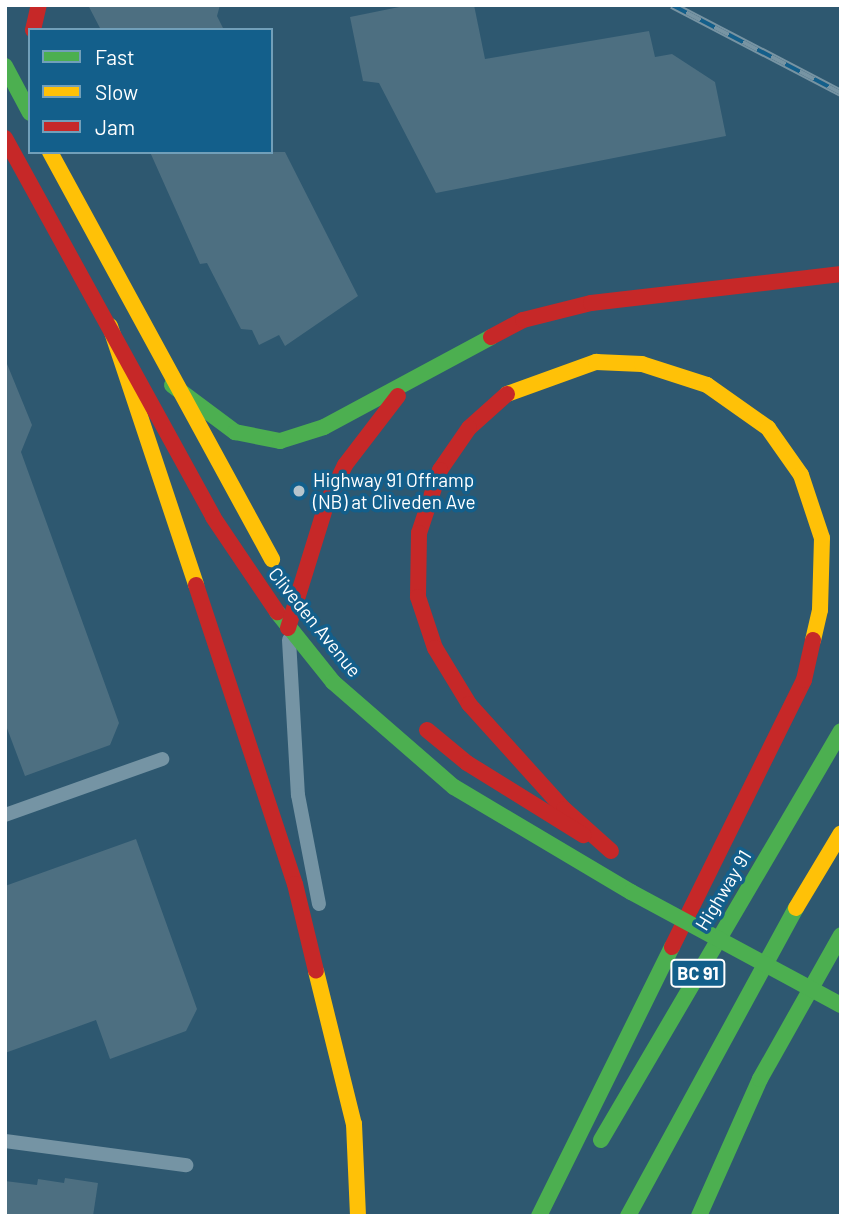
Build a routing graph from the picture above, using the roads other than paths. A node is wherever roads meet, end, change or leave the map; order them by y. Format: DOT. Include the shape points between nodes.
graph roads {
  1 [pos="39,5"];
  2 [pos="33,28"];
  3 [pos="5,66"];
  4 [pos="28,109"];
  5 [pos="5,138"];
  6 [pos="51,154"];
  7 [pos="58,154"];
  8 [pos="71,194"];
  9 [pos="841,274"];
  10 [pos="110,326"];
  11 [pos="414,379"];
  12 [pos="172,384"];
  13 [pos="287,584"];
  14 [pos="311,615"];
  15 [pos="288,628"];
  16 [pos="414,720"];
  17 [pos="841,731"];
  18 [pos="162,760"];
  19 [pos="5,815"];
  20 [pos="841,833"];
  21 [pos="682,891"];
  22 [pos="322,916"];
  23 [pos="841,935"];
  24 [pos="841,975"];
  25 [pos="339,992"];
  26 [pos="841,1005"];
  27 [pos="354,1124"];
  28 [pos="5,1141"];
  29 [pos="593,1156"];
  30 [pos="186,1165"];
  31 [pos="572,1192"];
  32 [pos="359,1216"];
  33 [pos="540,1216"];
  34 [pos="558,1216"];
  35 [pos="628,1216"];
  36 [pos="699,1216"];
  1 -- 2 [label="main road"];
  3 -- 4 [label="main road"];
  5 -- 10 [label="main road, Cliveden Avenue"];
  6 -- 8 [label="main road, Cliveden Avenue"];
  7 -- 8 [label="main road"];
  8 -- 12 [label="main road, Cliveden Avenue"];
  9 -- 11 [label="main road" via="591,303 523,320"];
  10 -- 15 [label="main road, Cliveden Avenue" via="213,517"];
  10 -- 27 [label="main road" via="295,884"];
  11 -- 12 [label="main road" via="324,428 279,441 235,432 203,413"];
  11 -- 13 [label="main road" via="383,412 345,465"];
  12 -- 13 [label="main road, Cliveden Avenue"];
  13 -- 14 [label="main road, Cliveden Avenue"];
  13 -- 15 [label="main road"];
  15 -- 22 [label="lane" via="298,795"];
  15 -- 26 [label="main road, Cliveden Avenue, bridge" via="333,682 454,786 631,892"];
  16 -- 33 [label="main road" via="467,763 617,854 564,809 468,704 435,648 418,597 419,533 427,501 440,470 469,428 506,394 596,362 642,364 707,385 768,428 802,475 822,538 820,610 804,680"];
  17 -- 29 [label="main road, Highway 91 / BC 91"];
  18 -- 19 [label="lane"];
  20 -- 35 [label="main road, BC 91" via="764,960"];
  21 -- 24 [label="main road"];
  23 -- 36 [label="main road" via="760,1079"];
  25 -- 27 [label="lane"];
  27 -- 32 [label="main road"];
  28 -- 30 [label="lane"];
  31 -- 34 [label="main road"];
}
